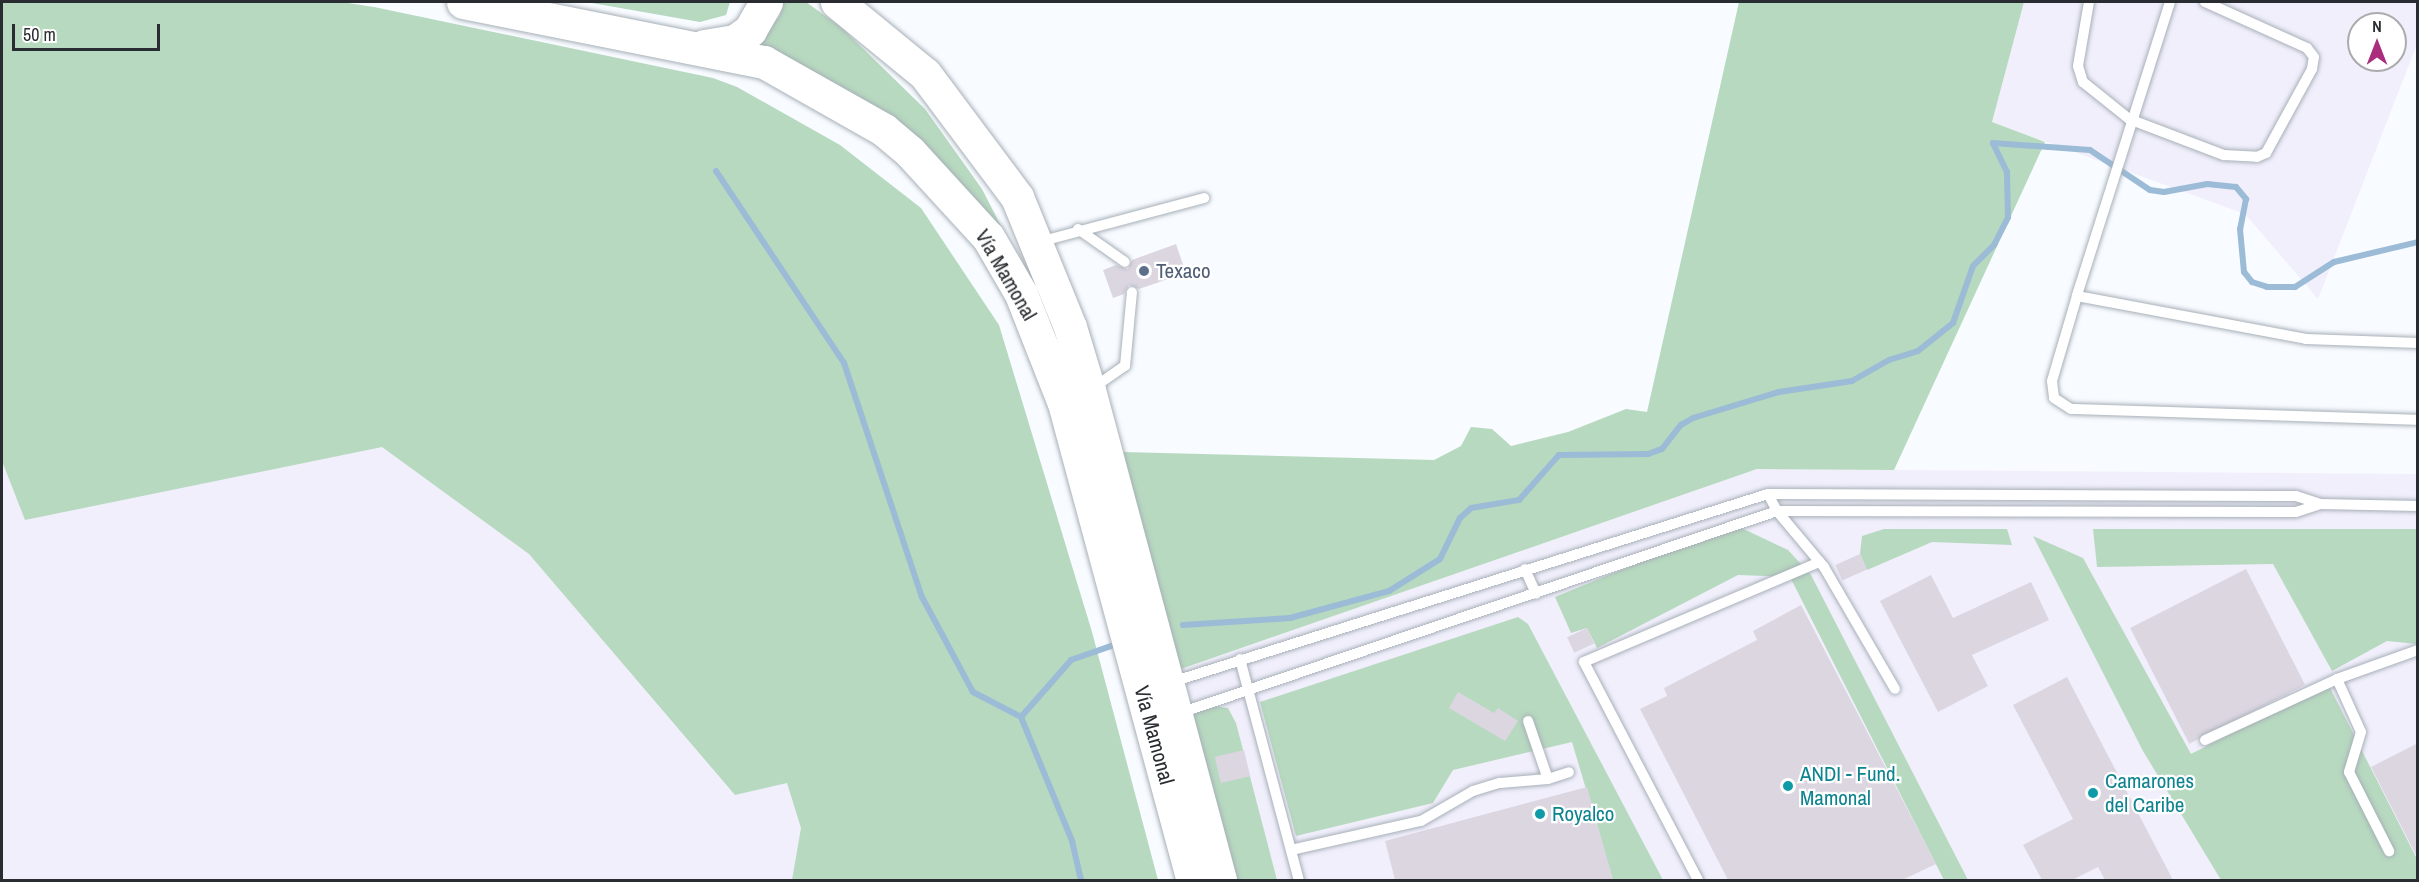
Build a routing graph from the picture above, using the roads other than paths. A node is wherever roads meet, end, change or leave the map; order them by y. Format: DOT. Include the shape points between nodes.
graph roads {
  1 [pos="463,2"];
  2 [pos="765,2"];
  3 [pos="837,2"];
  4 [pos="2089,2"];
  5 [pos="2170,2"];
  6 [pos="2205,2"];
  7 [pos="700,46"];
  8 [pos="2129,119"];
  9 [pos="1204,198"];
  10 [pos="1078,229"];
  11 [pos="1037,243"];
  12 [pos="1125,262"];
  13 [pos="1132,292"];
  14 [pos="2077,296"];
  15 [pos="2418,343"];
  16 [pos="1089,390"];
  17 [pos="2418,420"];
  18 [pos="1974,492"];
  19 [pos="1768,494"];
  20 [pos="2320,504"];
  21 [pos="2418,506"];
  22 [pos="1974,511"];
  23 [pos="1777,512"];
  24 [pos="1820,562"];
  25 [pos="1525,569"];
  26 [pos="1536,594"];
  27 [pos="2418,650"];
  28 [pos="1240,659"];
  29 [pos="2337,679"];
  30 [pos="1248,688"];
  31 [pos="1895,689"];
  32 [pos="1173,699"];
  33 [pos="1528,721"];
  34 [pos="2205,740"];
  35 [pos="1569,772"];
  36 [pos="1548,779"];
  37 [pos="1291,850"];
  38 [pos="2389,851"];
  39 [pos="1193,880"];
  40 [pos="1220,880"];
  41 [pos="1299,880"];
  42 [pos="1698,880"];
  1 -- 7 [label="main road, Vía Mamonal"];
  2 -- 7 [label="main road" via="750,30 735,41"];
  3 -- 11 [label="main road, Vía Mamonal" via="925,74 958,113 1017,197"];
  4 -- 8 [label="lane" via="2078,74"];
  5 -- 8 [label="lane"];
  6 -- 8 [label="lane" via="2307,48 2314,57 2312,69 2266,153 2224,155"];
  7 -- 39 [label="main road, Vía Mamonal" via="764,62 884,130 910,152 988,237 1021,294 1064,403"];
  8 -- 14 [label="lane"];
  9 -- 10 [label="lane"];
  10 -- 11 [label="lane"];
  10 -- 12 [label="lane"];
  11 -- 16 [label="main road, Vía Mamonal"];
  13 -- 16 [label="lane" via="1125,366"];
  14 -- 15 [label="lane" via="2306,339"];
  14 -- 17 [label="lane" via="2052,381 2054,398 2071,409"];
  16 -- 32 [label="main road, Vía Mamonal"];
  18 -- 19 [label="lane"];
  18 -- 20 [label="lane" via="2296,496"];
  18 -- 22 [label="lane"];
  19 -- 23 [label="lane"];
  19 -- 25 [label="lane"];
  20 -- 21 [label="lane"];
  20 -- 22 [label="lane" via="2296,512"];
  22 -- 23 [label="lane"];
  23 -- 24 [label="lane"];
  23 -- 26 [label="lane"];
  24 -- 31 [label="lane"];
  24 -- 42 [label="lane" via="1584,662"];
  25 -- 26 [label="lane"];
  25 -- 28 [label="lane"];
  26 -- 30 [label="lane"];
  27 -- 29 [label="lane"];
  28 -- 30 [label="lane"];
  28 -- 32 [label="lane"];
  29 -- 34 [label="lane"];
  29 -- 38 [label="lane" via="2361,732 2349,772"];
  30 -- 32 [label="lane"];
  30 -- 37 [label="lane"];
  32 -- 40 [label="main road, Vía Mamonal"];
  33 -- 36 [label="lane"];
  35 -- 36 [label="lane"];
  36 -- 37 [label="lane" via="1500,783 1473,791 1421,821"];
  37 -- 41 [label="lane"];
}
